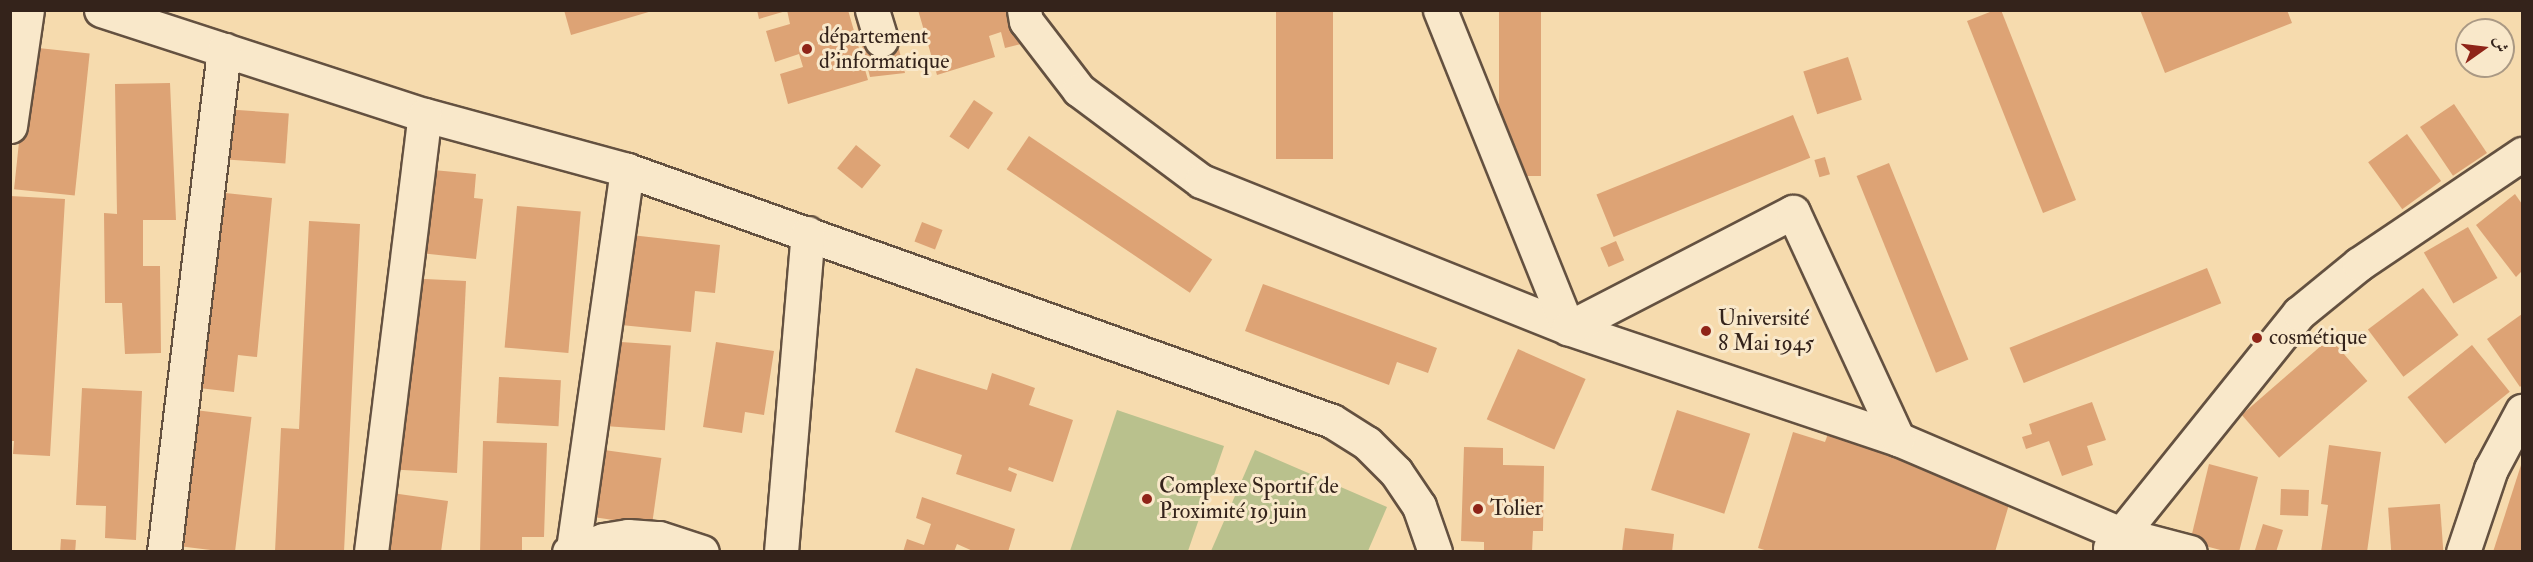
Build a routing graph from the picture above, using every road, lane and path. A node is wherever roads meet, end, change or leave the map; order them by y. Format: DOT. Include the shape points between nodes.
graph roads {
  1 [pos="27,10"];
  2 [pos="101,10"];
  3 [pos="1024,10"];
  4 [pos="1440,10"];
  5 [pos="224,50"];
  6 [pos="425,115"];
  7 [pos="10,126"];
  8 [pos="2523,154"];
  9 [pos="627,170"];
  10 [pos="808,233"];
  11 [pos="1568,328"];
  12 [pos="2523,411"];
  13 [pos="1899,439"];
  14 [pos="2114,543"];
  15 [pos="571,550"];
  16 [pos="164,552"];
  17 [pos="371,552"];
  18 [pos="702,552"];
  19 [pos="781,552"];
  20 [pos="1435,552"];
  21 [pos="2190,552"];
  22 [pos="2463,552"];
  1 -- 7 [label="street"];
  2 -- 5 [label="street"];
  3 -- 11 [label="street" via="1026,21 1079,90 1201,181"];
  4 -- 11 [label="street"];
  5 -- 6 [label="street"];
  5 -- 16 [label="street"];
  6 -- 9 [label="street"];
  6 -- 17 [label="street"];
  8 -- 14 [label="street" via="2359,264 2299,313"];
  9 -- 10 [label="street"];
  9 -- 15 [label="street"];
  10 -- 19 [label="street"];
  10 -- 20 [label="street" via="1332,421 1367,443 1396,472 1419,506"];
  11 -- 13 [label="street"];
  11 -- 13 [label="street" via="1793,212"];
  12 -- 22 [label="street" via="2491,469"];
  13 -- 14 [label="street"];
  14 -- 21 [label="street"];
  15 -- 18 [label="street" via="628,536 659,538"];
}
